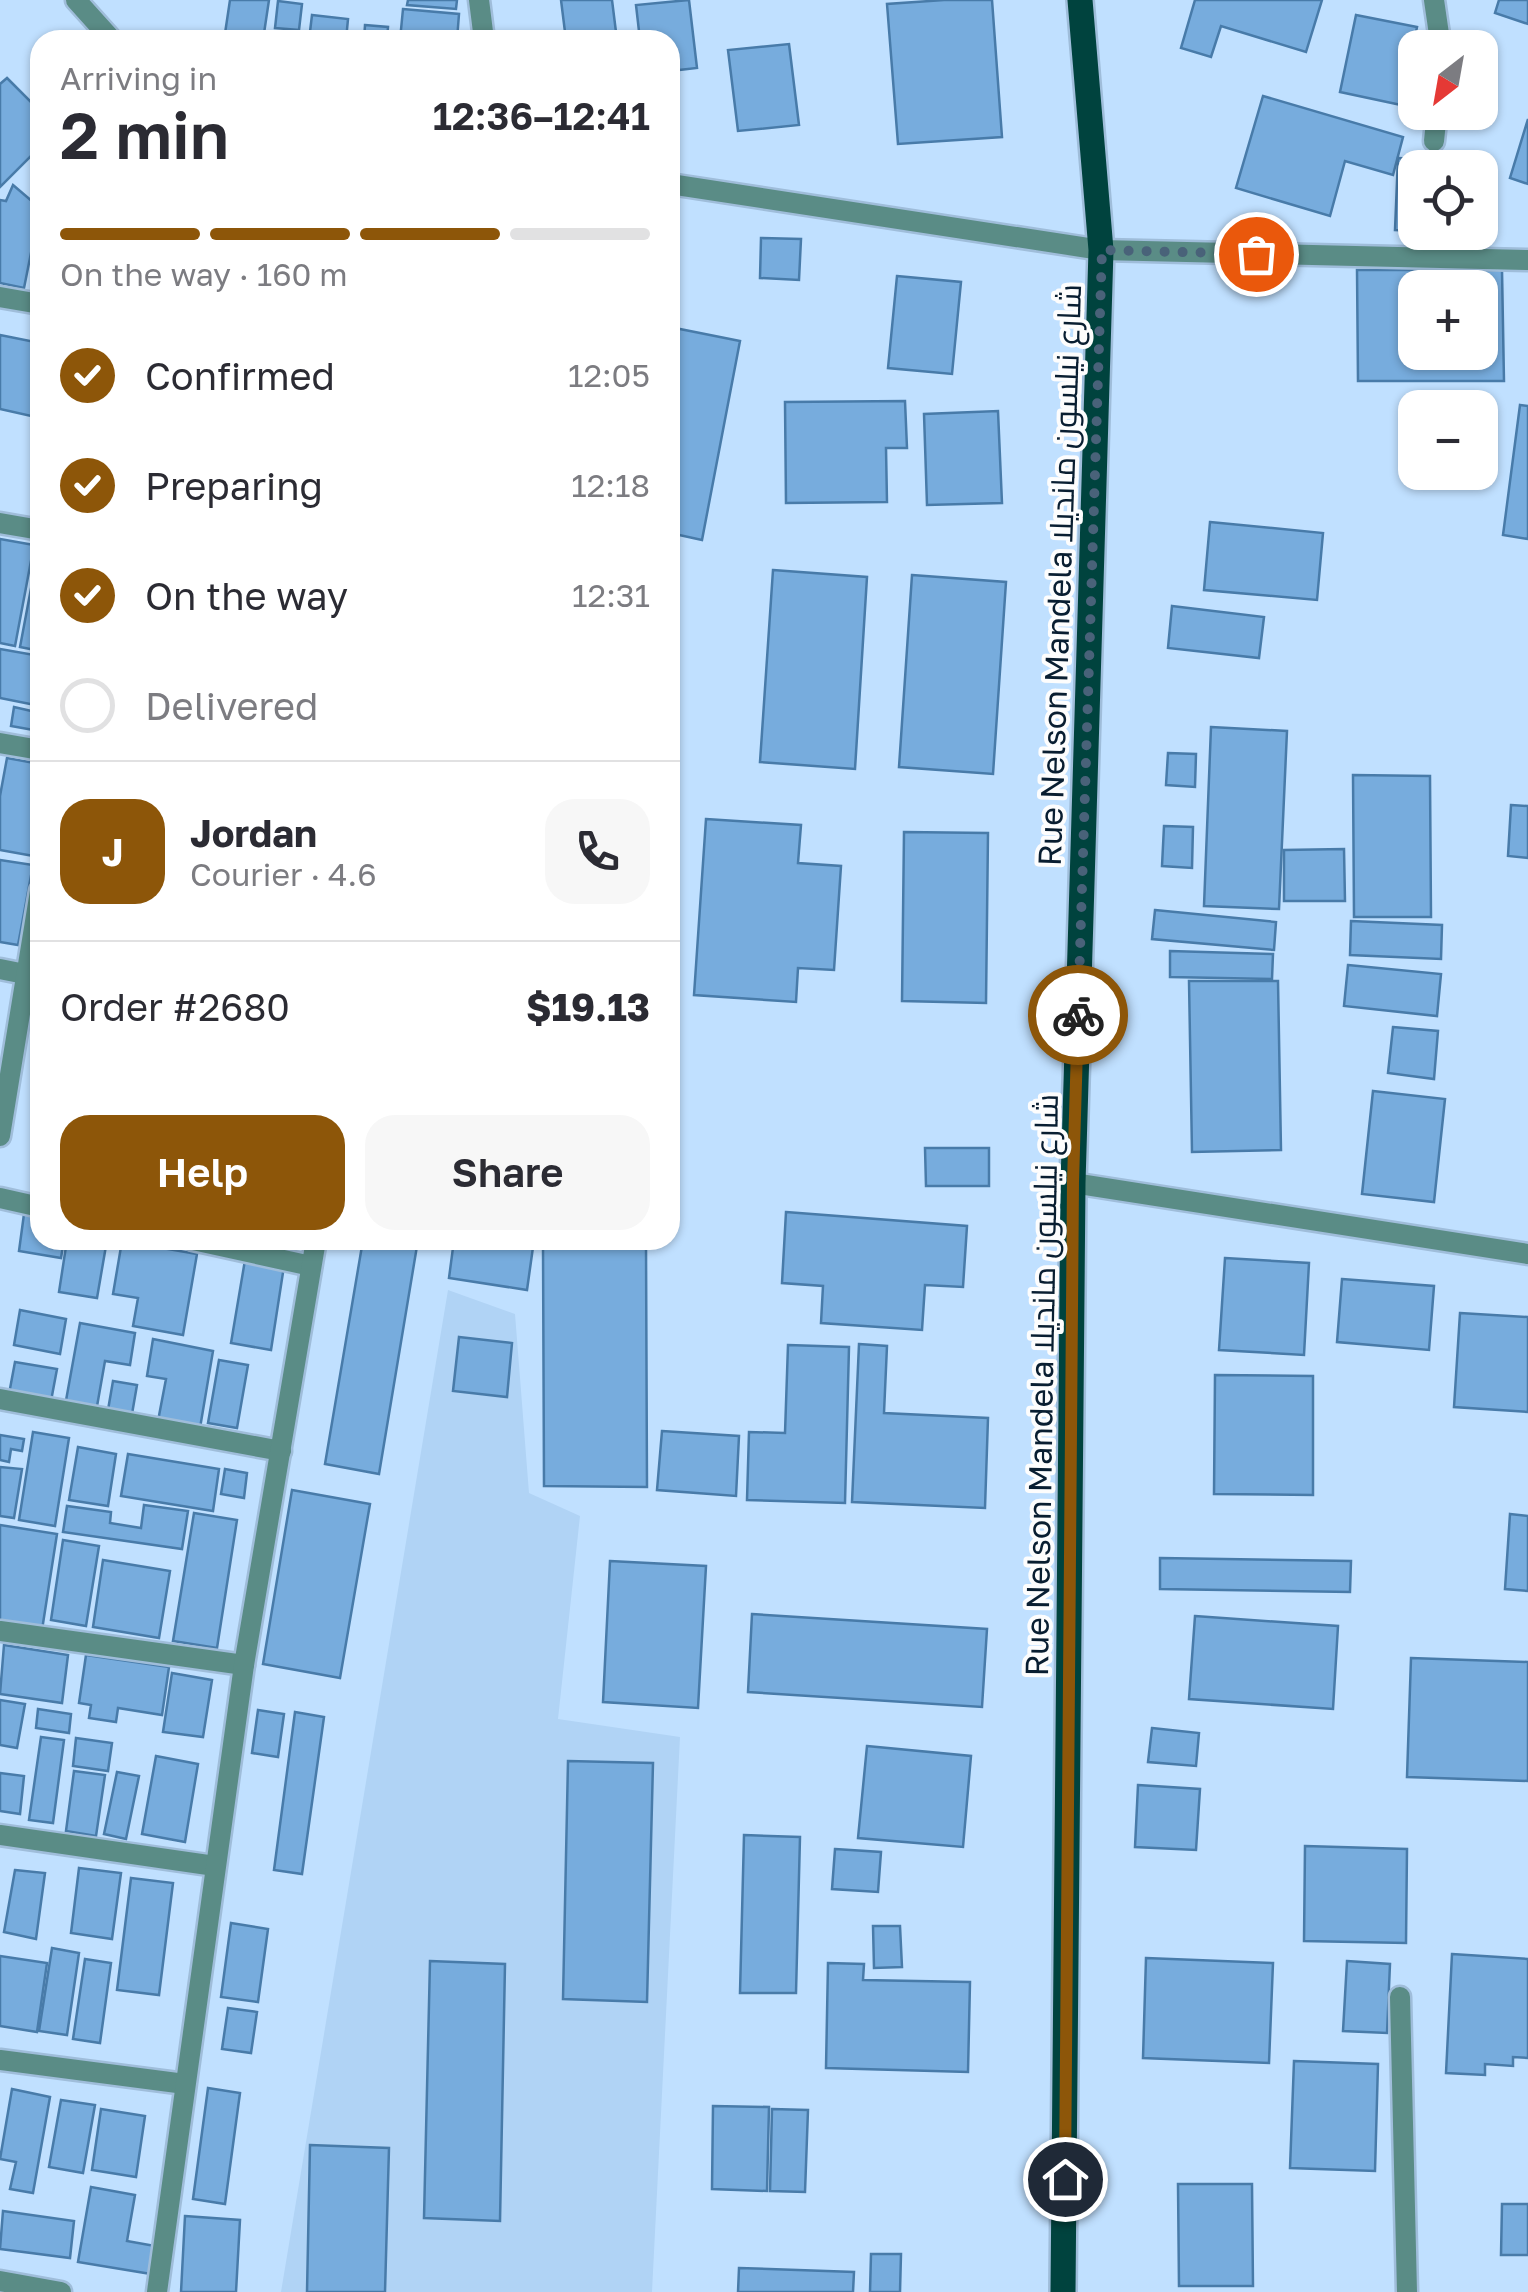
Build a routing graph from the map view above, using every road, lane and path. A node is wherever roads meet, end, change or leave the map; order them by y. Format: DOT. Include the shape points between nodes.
graph roads {
  1 [pos="76,0"];
  2 [pos="479,0"];
  3 [pos="1080,0"];
  4 [pos="1434,0"];
  5 [pos="103,30"];
  6 [pos="483,30"];
  7 [pos="1438,30"];
  8 [pos="1435,130"];
  9 [pos="1434,141"];
  10 [pos="680,186"];
  11 [pos="1102,250"];
  12 [pos="1528,260"];
  13 [pos="0,297"];
  14 [pos="30,302"];
  15 [pos="0,522"];
  16 [pos="30,528"];
  17 [pos="0,742"];
  18 [pos="30,748"];
  19 [pos="0,969"];
  20 [pos="30,976"];
  21 [pos="30,986"];
  22 [pos="0,1136"];
  23 [pos="1073,1182"];
  24 [pos="0,1198"];
  25 [pos="30,1204"];
  26 [pos="238,1250"];
  27 [pos="314,1250"];
  28 [pos="1528,1254"];
  29 [pos="311,1266"];
  30 [pos="0,1400"];
  31 [pos="281,1451"];
  32 [pos="0,1631"];
  33 [pos="244,1665"];
  34 [pos="0,1835"];
  35 [pos="215,1866"];
  36 [pos="1400,1997"];
  37 [pos="0,2060"];
  38 [pos="184,2084"];
  39 [pos="0,2281"];
  40 [pos="61,2292"];
  41 [pos="157,2292"];
  42 [pos="1064,2292"];
  43 [pos="1407,2292"];
  1 -- 5 [label="street"];
  2 -- 6 [label="street"];
  3 -- 11 [label="main road, Rue Nelson Mandela شارع نيلسون مانديلا"];
  4 -- 7 [label="street"];
  8 -- 9 [label="street"];
  10 -- 11 [label="street"];
  11 -- 12 [label="street"];
  11 -- 23 [label="main road, Rue Nelson Mandela شارع نيلسون مانديلا"];
  13 -- 14 [label="street"];
  15 -- 16 [label="street"];
  17 -- 18 [label="street"];
  19 -- 20 [label="street"];
  21 -- 22 [label="street"];
  23 -- 28 [label="street"];
  23 -- 42 [label="main road, Rue Nelson Mandela شارع نيلسون مانديلا"];
  24 -- 25 [label="street"];
  26 -- 29 [label="street"];
  27 -- 29 [label="street"];
  29 -- 31 [label="street"];
  30 -- 31 [label="street"];
  31 -- 33 [label="street"];
  32 -- 33 [label="street"];
  33 -- 35 [label="street"];
  34 -- 35 [label="street"];
  35 -- 38 [label="street"];
  36 -- 43 [label="street"];
  37 -- 38 [label="street"];
  38 -- 41 [label="street"];
  39 -- 40 [label="street"];
}
